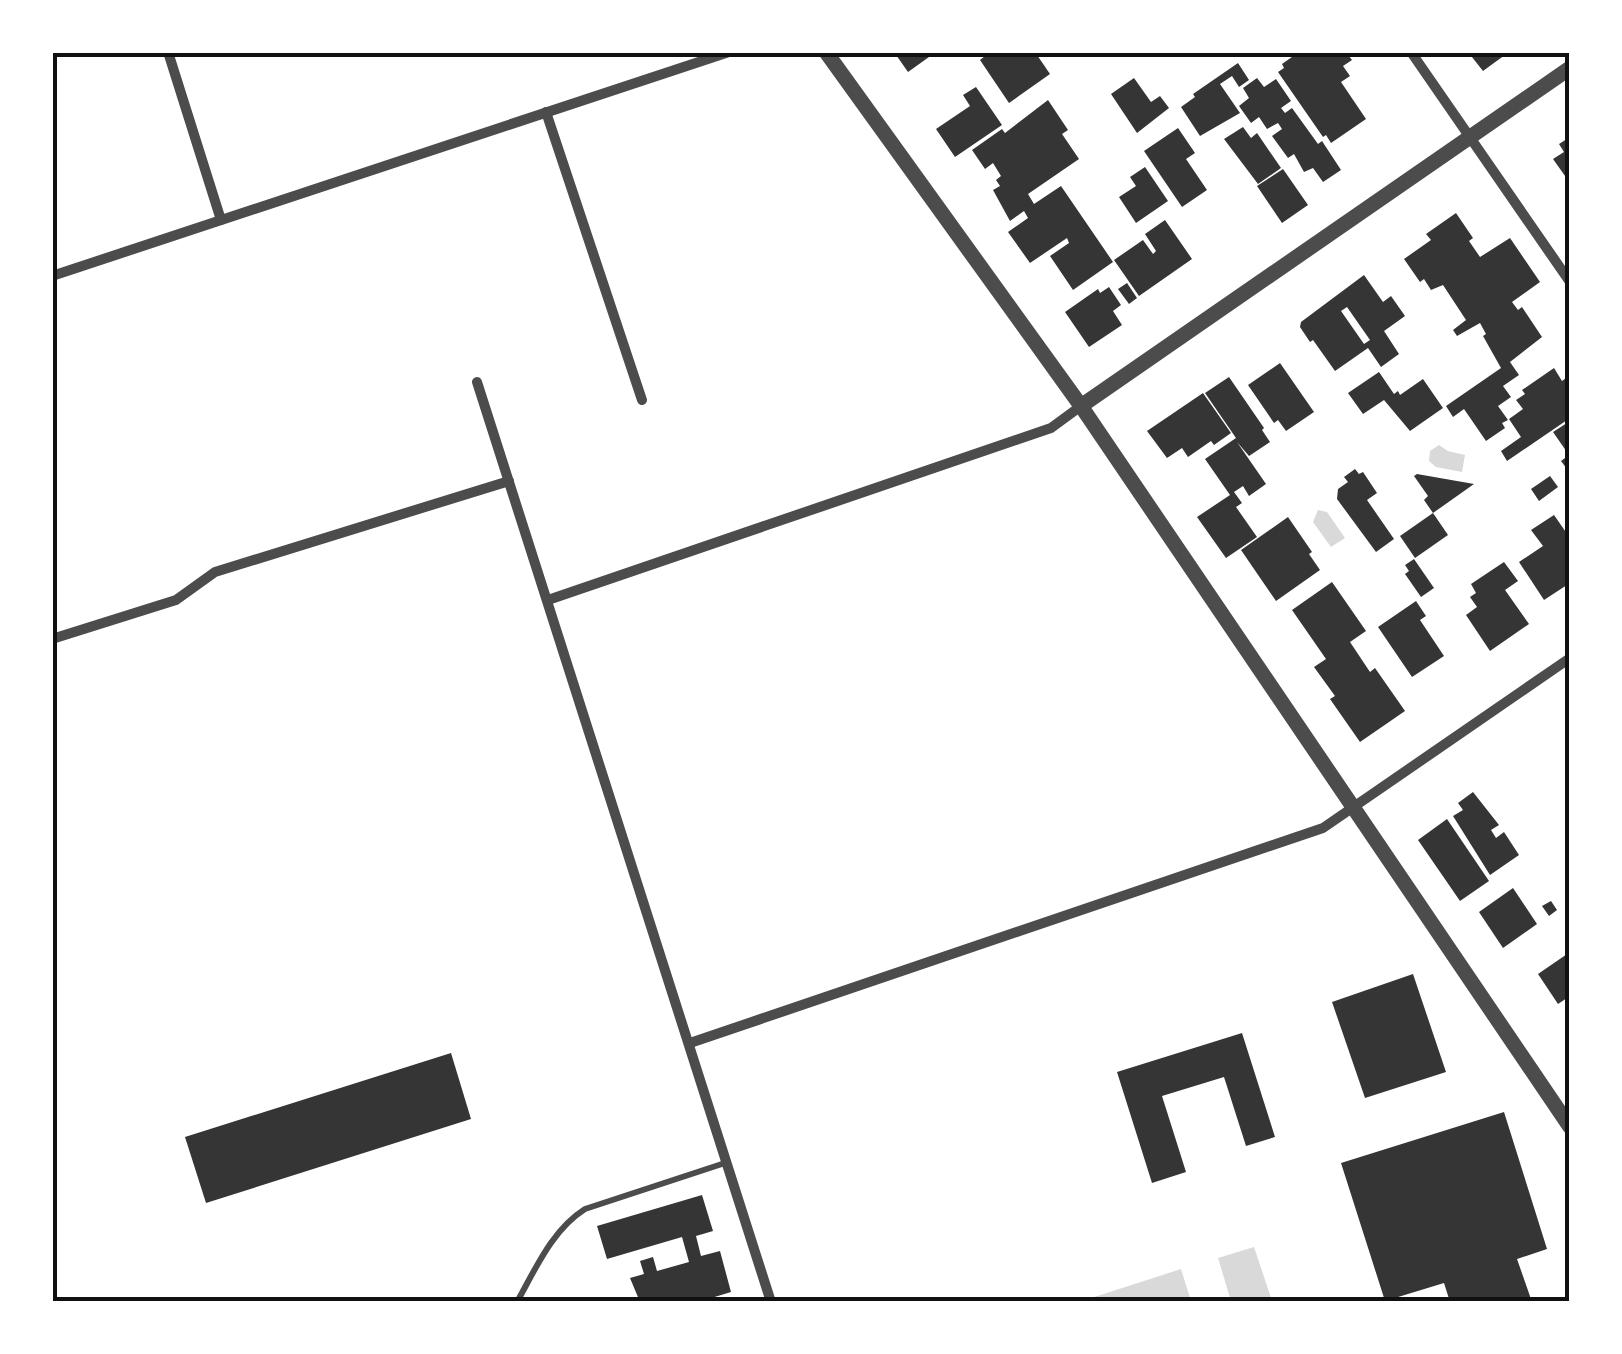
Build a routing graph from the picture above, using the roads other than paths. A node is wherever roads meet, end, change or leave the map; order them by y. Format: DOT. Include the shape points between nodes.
graph roads {
  1 [pos="168,52"];
  2 [pos="729,52"];
  3 [pos="826,52"];
  4 [pos="1412,52"];
  5 [pos="1570,68"];
  6 [pos="546,112"];
  7 [pos="1470,137"];
  8 [pos="221,220"];
  9 [pos="52,276"];
  10 [pos="1570,282"];
  11 [pos="477,382"];
  12 [pos="642,400"];
  13 [pos="1081,406"];
  14 [pos="510,480"];
  15 [pos="548,600"];
  16 [pos="52,639"];
  17 [pos="1570,658"];
  18 [pos="1353,807"];
  19 [pos="690,1043"];
  20 [pos="1570,1127"];
  21 [pos="728,1162"];
  22 [pos="517,1302"];
  23 [pos="771,1302"];
  1 -- 8 [label="street"];
  2 -- 6 [label="street"];
  3 -- 13 [label="street"];
  4 -- 7 [label="street"];
  5 -- 7 [label="street"];
  6 -- 8 [label="street"];
  6 -- 12 [label="street"];
  7 -- 10 [label="street"];
  7 -- 13 [label="street"];
  8 -- 9 [label="street"];
  11 -- 14 [label="street"];
  13 -- 15 [label="street" via="1051,428"];
  13 -- 18 [label="street"];
  14 -- 15 [label="street"];
  14 -- 16 [label="street" via="215,572 176,600"];
  15 -- 19 [label="street"];
  17 -- 18 [label="street"];
  18 -- 19 [label="street" via="1322,828"];
  18 -- 20 [label="street"];
  19 -- 21 [label="street"];
  21 -- 22 [label="lane" via="569,1219"];
  21 -- 23 [label="street"];
}
